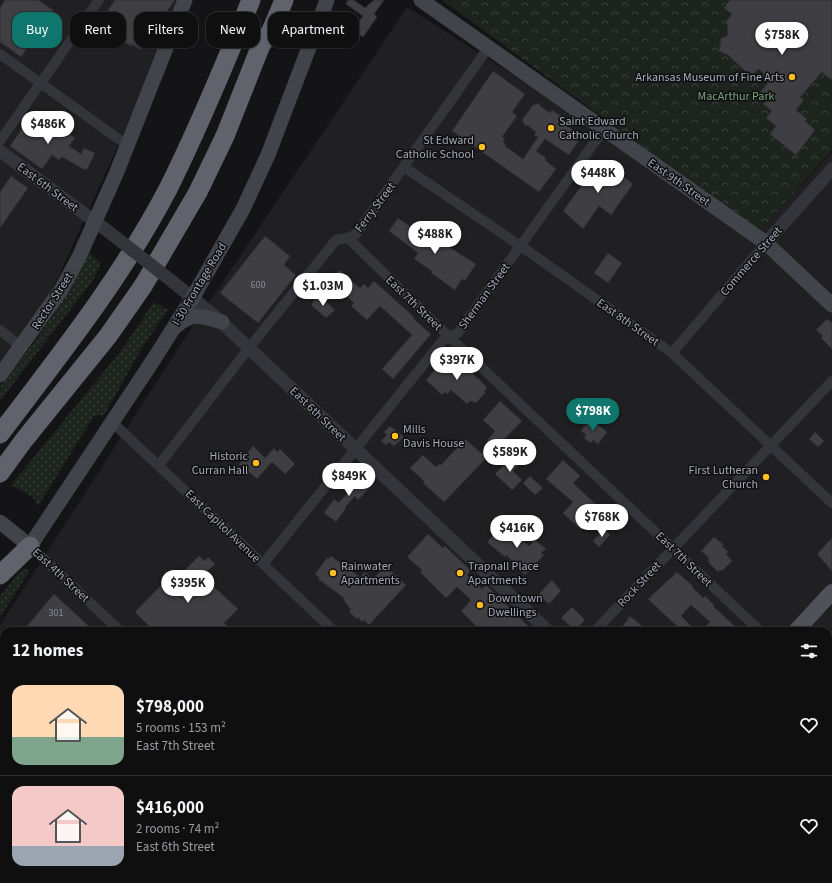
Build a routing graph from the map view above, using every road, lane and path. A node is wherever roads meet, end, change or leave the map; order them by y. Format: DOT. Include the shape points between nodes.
graph roads {
  1 [pos="99,0"];
  2 [pos="185,0"];
  3 [pos="251,0"];
  4 [pos="274,0"];
  5 [pos="284,0"];
  6 [pos="327,0"];
  7 [pos="420,0"];
  8 [pos="261,45"];
  9 [pos="488,48"];
  10 [pos="0,54"];
  11 [pos="41,83"];
  12 [pos="604,129"];
  13 [pos="0,141"];
  14 [pos="127,145"];
  15 [pos="0,151"];
  16 [pos="404,167"];
  17 [pos="832,169"];
  18 [pos="95,222"];
  19 [pos="348,238"];
  20 [pos="766,243"];
  21 [pos="520,246"];
  22 [pos="193,296"];
  23 [pos="832,305"];
  24 [pos="222,322"];
  25 [pos="0,330"];
  26 [pos="171,331"];
  27 [pos="450,336"];
  28 [pos="21,347"];
  29 [pos="249,348"];
  30 [pos="672,353"];
  31 [pos="0,375"];
  32 [pos="832,380"];
  33 [pos="112,422"];
  34 [pos="0,434"];
  35 [pos="771,446"];
  36 [pos="355,449"];
  37 [pos="159,465"];
  38 [pos="2,471"];
  39 [pos="832,503"];
  40 [pos="0,522"];
  41 [pos="30,546"];
  42 [pos="672,549"];
  43 [pos="263,564"];
  44 [pos="0,575"];
  45 [pos="832,592"];
  46 [pos="116,627"];
  47 [pos="330,627"];
  48 [pos="544,627"];
  49 [pos="599,627"];
  50 [pos="756,627"];
  51 [pos="800,627"];
  1 -- 11 [label="street"];
  2 -- 14 [label="main road"];
  3 -- 34 [label="highway" via="202,119 143,232 83,325"];
  4 -- 8 [label="highway" via="263,28"];
  5 -- 8 [label="highway" via="271,31"];
  6 -- 22 [label="main road, I-30 Frontage Road" via="251,194"];
  7 -- 9 [label="main road, East 9th Street"];
  8 -- 38 [label="highway" via="225,136 198,192 143,286 108,336"];
  9 -- 12 [label="main road, East 9th Street"];
  9 -- 16 [label="street, Ferry Street"];
  10 -- 11 [label="street"];
  11 -- 13 [label="street"];
  11 -- 14 [label="street"];
  12 -- 20 [label="main road, East 9th Street"];
  12 -- 21 [label="street, Sherman Street"];
  14 -- 18 [label="main road"];
  15 -- 18 [label="street, East 6th Street"];
  16 -- 19 [label="street, Ferry Street" via="356,234"];
  16 -- 21 [label="street, East 8th Street"];
  17 -- 20 [label="street, Commerce Street"];
  18 -- 22 [label="street, East 6th Street, bridge"];
  18 -- 28 [label="main road, Rector Street" via="61,290"];
  19 -- 27 [label="street, East 7th Street"];
  19 -- 29 [label="street, Ferry Street" via="336,240"];
  20 -- 23 [label="main road, East 9th Street"];
  20 -- 30 [label="street, Commerce Street"];
  21 -- 27 [label="street, Sherman Street" via="459,331"];
  21 -- 30 [label="street, East 8th Street"];
  22 -- 24 [label="street, East 6th Street"];
  22 -- 26 [label="main road, I-30 Frontage Road"];
  24 -- 26 [label="main road" via="192,316"];
  24 -- 29 [label="street, East 6th Street"];
  25 -- 28 [label="street"];
  26 -- 33 [label="main road, I-30 Frontage Road"];
  27 -- 36 [label="street, Sherman Street" via="444,339"];
  27 -- 42 [label="street, East 7th Street"];
  28 -- 31 [label="main road, Rector Street"];
  29 -- 36 [label="street, East 6th Street"];
  29 -- 37 [label="street, Ferry Street"];
  30 -- 35 [label="street, East 8th Street"];
  32 -- 35 [label="street, Rock Street"];
  33 -- 37 [label="street, East Capitol Avenue"];
  33 -- 41 [label="main road, I-30 Frontage Road"];
  35 -- 39 [label="street, East 8th Street"];
  35 -- 42 [label="street, Rock Street"];
  36 -- 43 [label="street, Sherman Street"];
  36 -- 48 [label="street, East 6th Street"];
  37 -- 43 [label="street, East Capitol Avenue"];
  40 -- 41 [label="main road, East 4th Street"];
  41 -- 44 [label="highway"];
  41 -- 46 [label="street, East 4th Street"];
  42 -- 49 [label="street, Rock Street"];
  42 -- 50 [label="street, East 7th Street"];
  43 -- 47 [label="street, East Capitol Avenue"];
  45 -- 51 [label="main road"];
}
